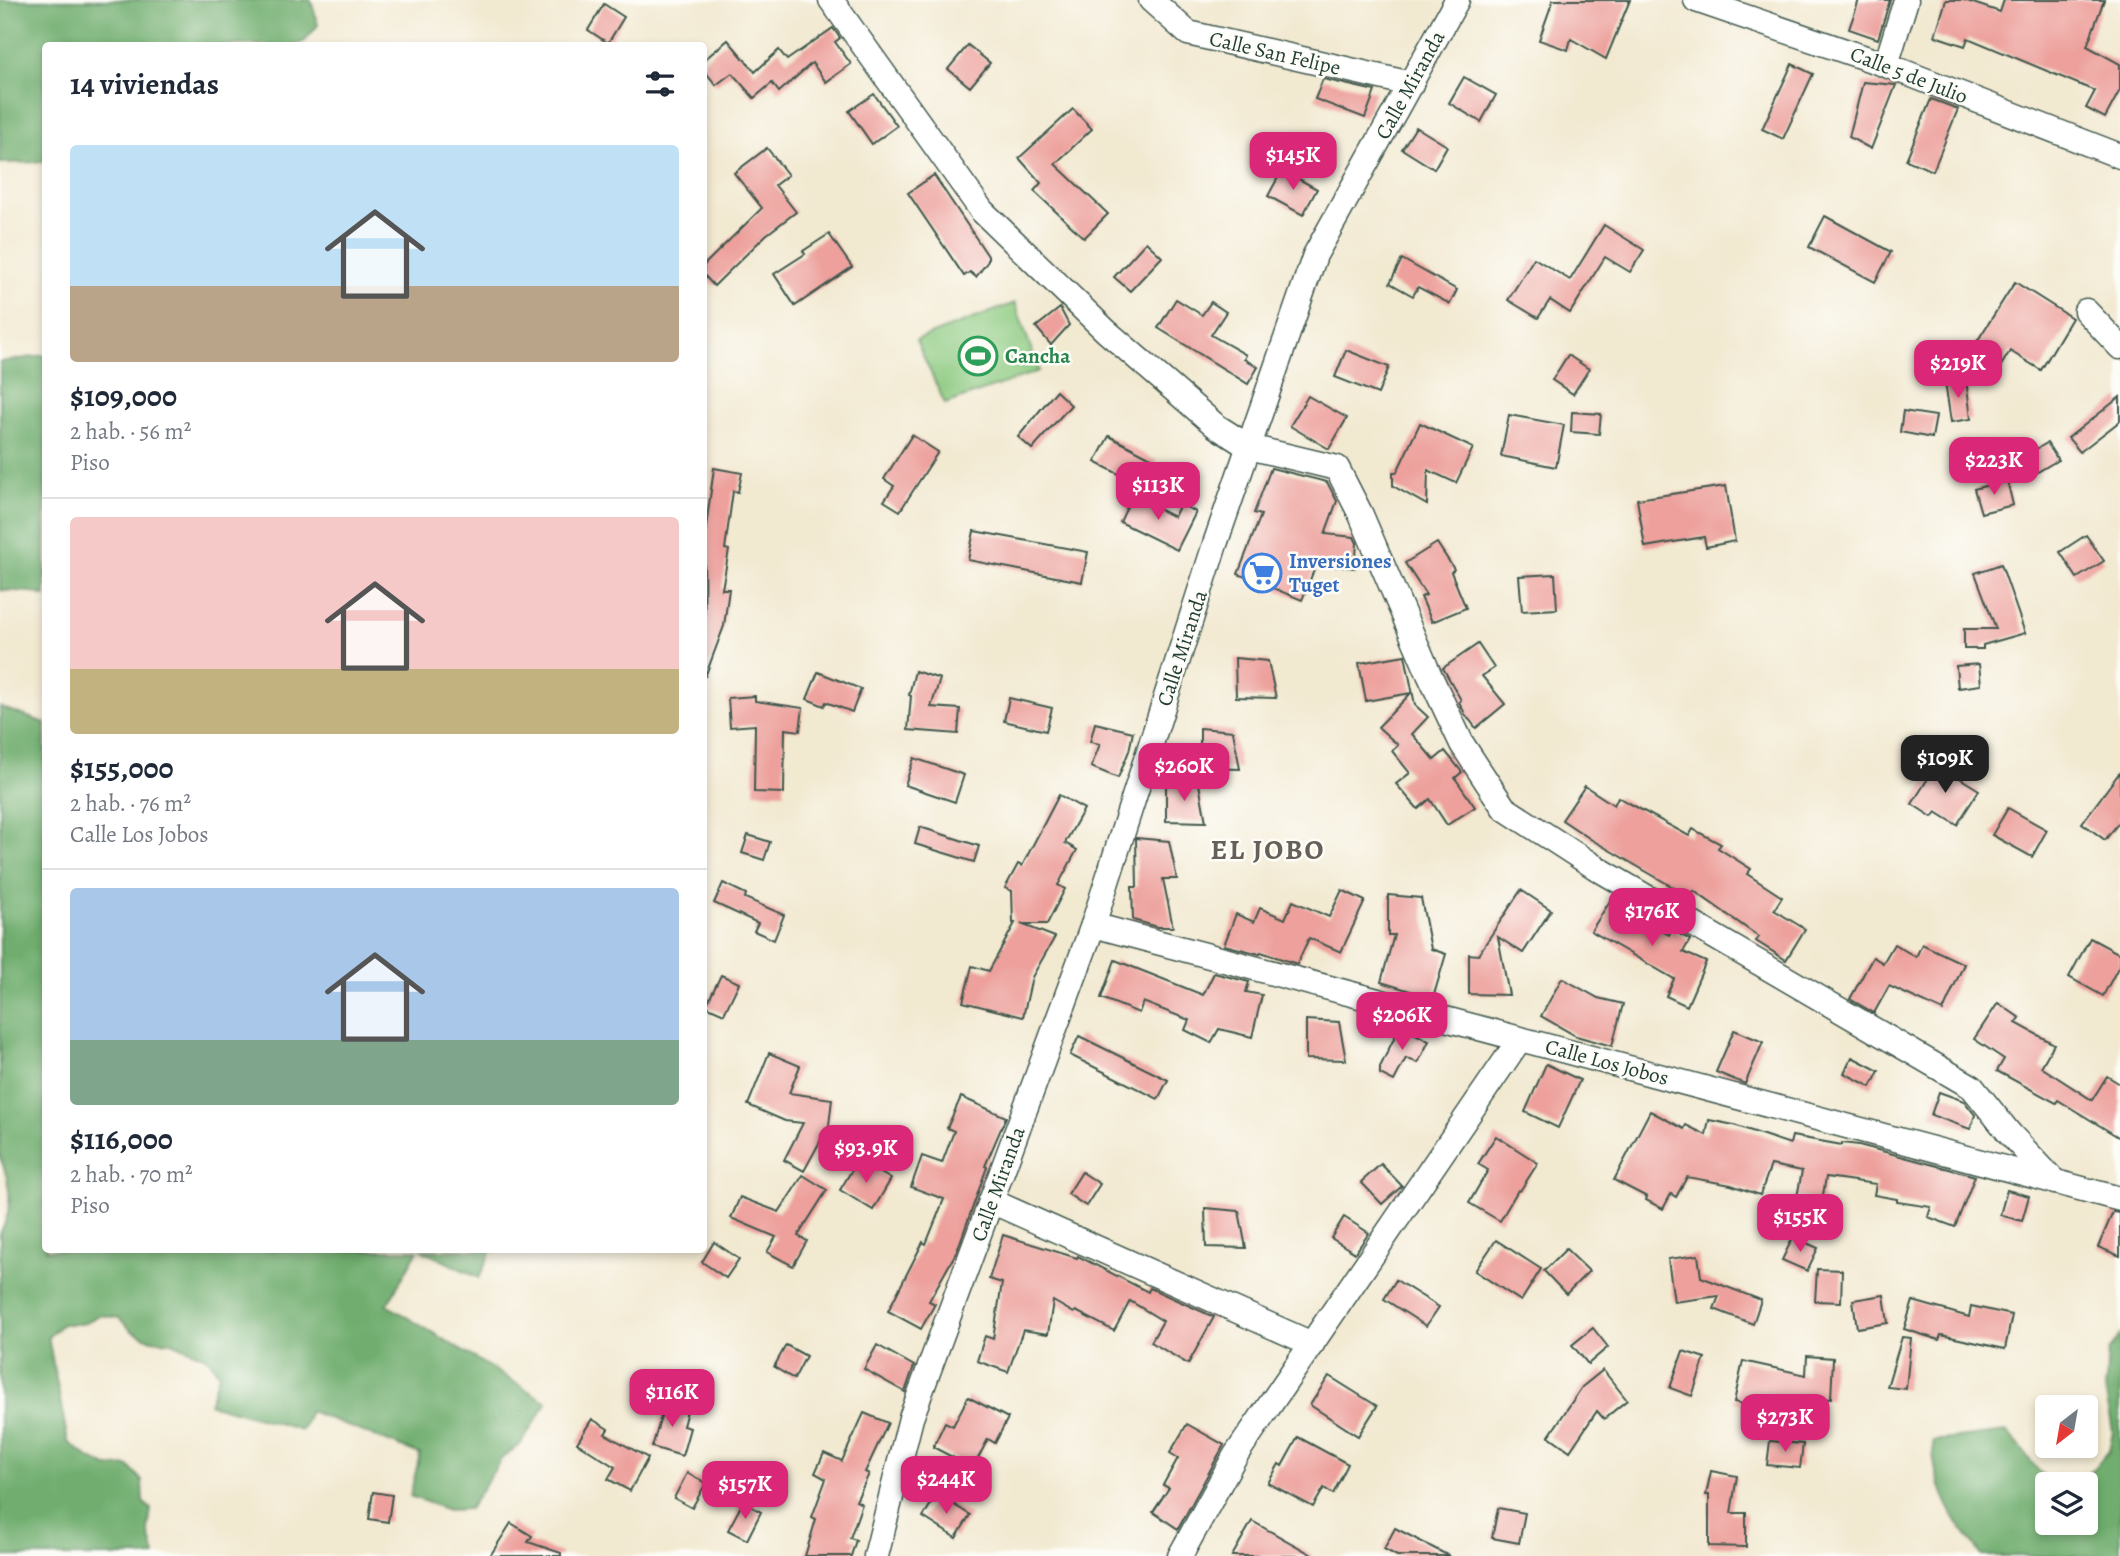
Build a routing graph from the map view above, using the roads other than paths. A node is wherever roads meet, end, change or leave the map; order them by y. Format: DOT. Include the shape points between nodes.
graph roads {
  1 [pos="831,0"];
  2 [pos="1151,0"];
  3 [pos="1457,0"];
  4 [pos="1696,0"];
  5 [pos="1906,0"];
  6 [pos="1886,65"];
  7 [pos="1410,84"];
  8 [pos="2120,156"];
  9 [pos="2086,311"];
  10 [pos="2120,347"];
  11 [pos="1249,447"];
  12 [pos="1093,925"];
  13 [pos="1520,1039"];
  14 [pos="2055,1182"];
  15 [pos="2120,1199"];
  16 [pos="991,1201"];
  17 [pos="1312,1344"];
  18 [pos="876,1556"];
  19 [pos="1180,1556"];
  1 -- 11 [label="street" via="982,211 1106,331 1216,426"];
  2 -- 7 [label="street, Calle San Felipe" via="1188,33"];
  3 -- 7 [label="street, Calle Miranda"];
  4 -- 6 [label="street, Calle 5 de Julio"];
  5 -- 6 [label="street"];
  6 -- 8 [label="street, Calle 5 de Julio"];
  7 -- 11 [label="street, Calle Miranda" via="1315,255"];
  9 -- 10 [label="street"];
  11 -- 12 [label="street, Calle Miranda"];
  11 -- 14 [label="street" via="1337,467 1462,744 1504,808 1595,867 1972,1087"];
  12 -- 13 [label="street, Calle Los Jobos"];
  12 -- 16 [label="street, Calle Miranda"];
  13 -- 14 [label="street, Calle Los Jobos"];
  13 -- 17 [label="street"];
  14 -- 15 [label="street, Calle Los Jobos"];
  16 -- 17 [label="street"];
  16 -- 18 [label="street, Calle Miranda" via="911,1418"];
  17 -- 19 [label="street" via="1235,1456"];
}
